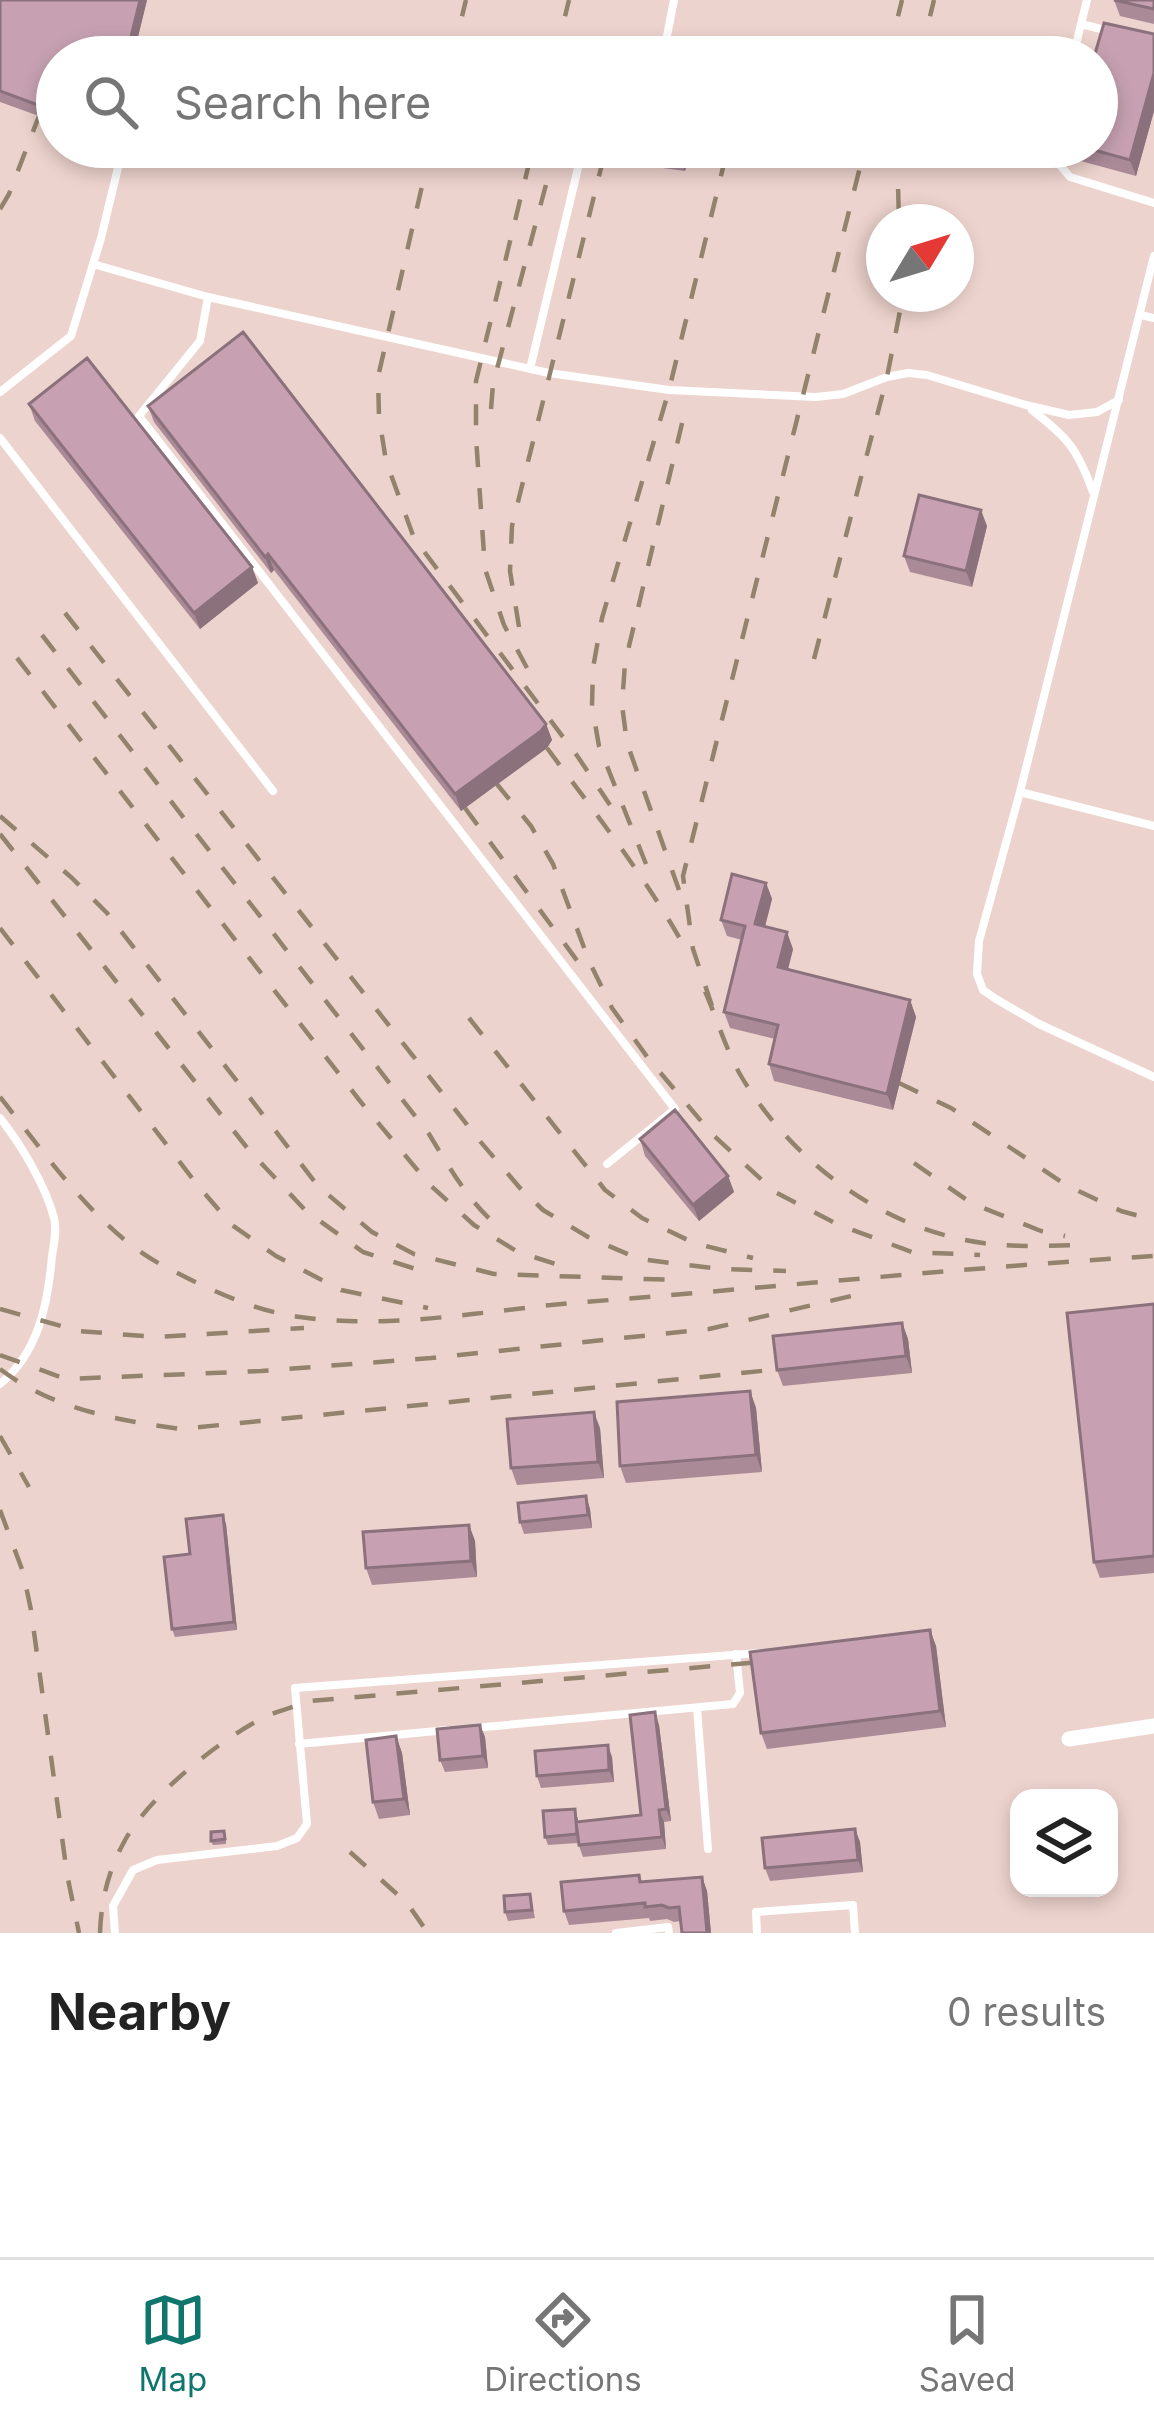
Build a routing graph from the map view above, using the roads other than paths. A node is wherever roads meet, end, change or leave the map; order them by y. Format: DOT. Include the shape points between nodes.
graph roads {
  1 [pos="674,0"];
  2 [pos="1088,0"];
  3 [pos="1082,24"];
  4 [pos="1118,33"];
  5 [pos="667,36"];
  6 [pos="1079,36"];
  7 [pos="118,168"];
  8 [pos="578,168"];
  9 [pos="1062,168"];
  10 [pos="1154,203"];
  11 [pos="1154,256"];
  12 [pos="93,264"];
  13 [pos="208,297"];
  14 [pos="1141,315"];
  15 [pos="1154,318"];
  16 [pos="530,369"];
  17 [pos="0,392"];
  18 [pos="1119,400"];
  19 [pos="1026,405"];
  20 [pos="0,439"];
  21 [pos="1094,495"];
  22 [pos="273,791"];
  23 [pos="1020,792"];
  24 [pos="1154,826"];
  25 [pos="1154,1077"];
  26 [pos="0,1118"];
  27 [pos="607,1164"];
  28 [pos="0,1384"];
  29 [pos="781,1651"];
  30 [pos="736,1654"];
  31 [pos="697,1708"];
  32 [pos="1154,1726"];
  33 [pos="1069,1739"];
  34 [pos="299,1744"];
  35 [pos="708,1849"];
  36 [pos="115,1933"];
  37 [pos="616,1933"];
  38 [pos="669,1933"];
  39 [pos="757,1933"];
  40 [pos="855,1933"];
  1 -- 5 [label="lane"];
  2 -- 3 [label="lane"];
  3 -- 4 [label="lane"];
  3 -- 6 [label="lane"];
  7 -- 12 [label="lane"];
  8 -- 16 [label="lane"];
  9 -- 10 [label="lane"];
  11 -- 14 [label="lane"];
  12 -- 13 [label="lane"];
  12 -- 17 [label="lane" via="71,336"];
  13 -- 16 [label="lane"];
  13 -- 27 [label="lane" via="200,341 139,416 676,1109"];
  14 -- 15 [label="lane"];
  14 -- 18 [label="lane"];
  16 -- 19 [label="lane" via="669,390 816,397 908,373"];
  18 -- 19 [label="lane" via="1069,415"];
  18 -- 21 [label="lane"];
  19 -- 21 [label="lane" via="1071,444"];
  20 -- 22 [label="lane"];
  21 -- 23 [label="lane"];
  23 -- 24 [label="lane"];
  23 -- 25 [label="lane" via="979,941 983,989"];
  26 -- 28 [label="lane" via="56,1221 46,1307 21,1363"];
  29 -- 30 [label="lane"];
  30 -- 31 [label="lane" via="740,1693 733,1704"];
  30 -- 34 [label="lane" via="295,1688"];
  31 -- 34 [label="lane"];
  31 -- 35 [label="lane"];
  32 -- 33 [label="street"];
  34 -- 36 [label="lane" via="307,1824 297,1838 133,1870 113,1906"];
  37 -- 38 [label="lane"];
  39 -- 40 [label="lane" via="755,1912 853,1905"];
}
